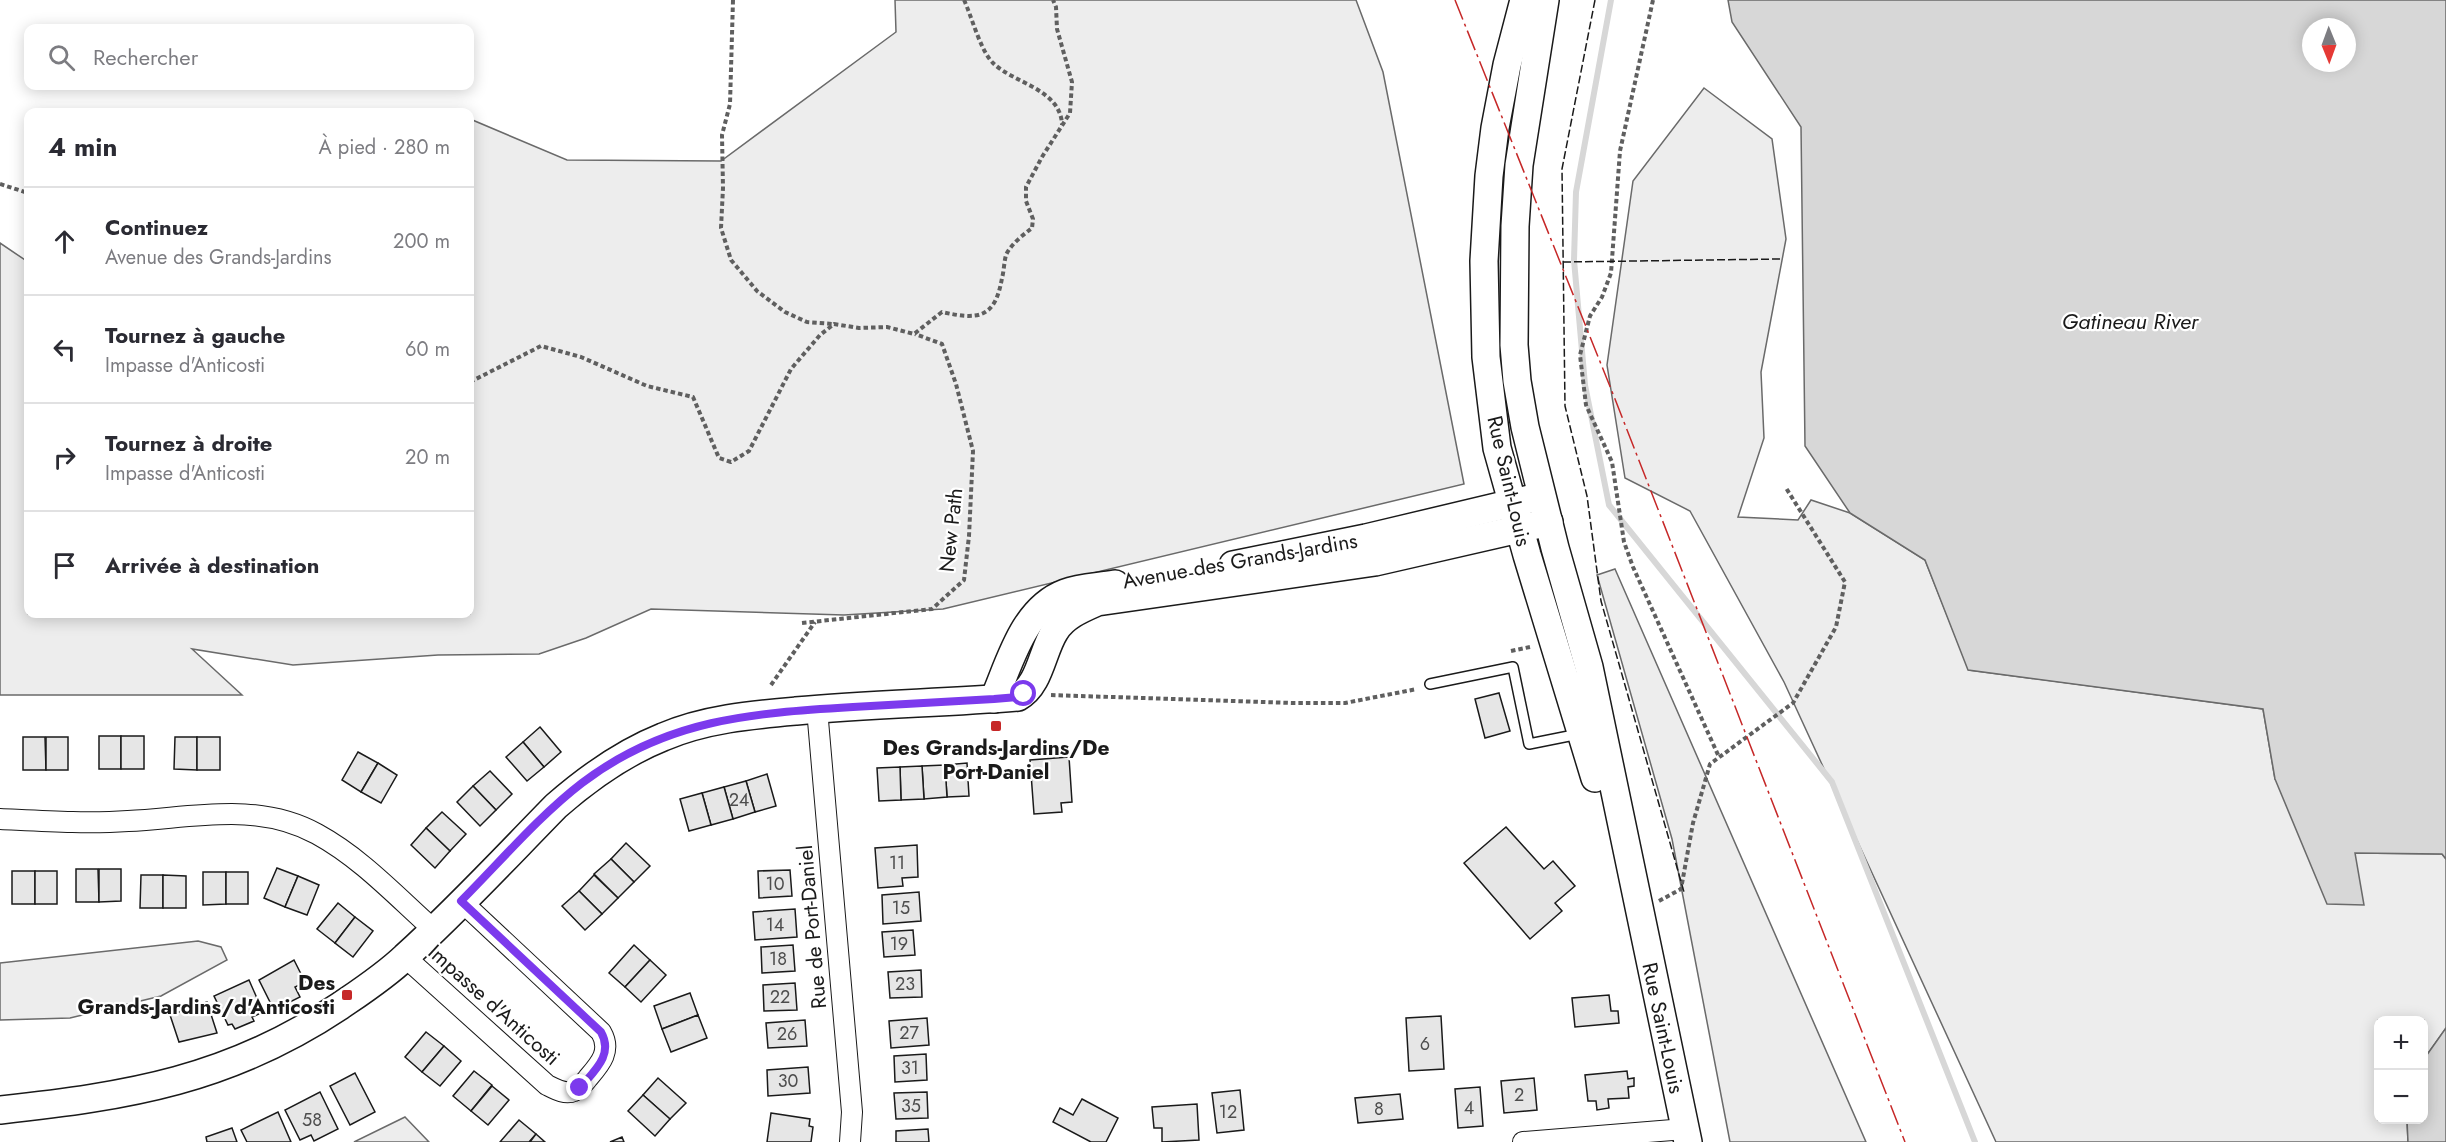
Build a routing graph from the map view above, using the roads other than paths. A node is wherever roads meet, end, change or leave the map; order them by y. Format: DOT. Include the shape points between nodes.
graph roads {
  1 [pos="1524,0"];
  2 [pos="1545,0"];
  3 [pos="1542,496"];
  4 [pos="1516,516"];
  5 [pos="1549,522"];
  6 [pos="1430,684"];
  7 [pos="817,709"];
  8 [pos="1581,733"];
  9 [pos="0,819"];
  10 [pos="461,901"];
  11 [pos="1638,913"];
  12 [pos="433,929"];
  13 [pos="405,957"];
  14 [pos="0,1110"];
  15 [pos="1686,1135"];
  16 [pos="850,1142"];
  17 [pos="1523,1142"];
  1 -- 4 [label="main road, Rue Saint-Louis" via="1495,128 1484,261 1484,322 1497,448"];
  2 -- 3 [label="main road, Rue Saint-Louis" via="1519,165 1514,345 1525,427"];
  3 -- 4 [label="main road, Avenue des Grands-Jardins"];
  3 -- 5 [label="main road, Rue Saint-Louis"];
  4 -- 5 [label="main road, Avenue des Grands-Jardins"];
  4 -- 7 [label="main road, Avenue des Grands-Jardins" via="1366,538 1210,570 1068,592 1044,605 1030,622 994,699"];
  4 -- 8 [label="main road, Rue Saint-Louis"];
  5 -- 11 [label="main road, Rue Saint-Louis" via="1589,667"];
  6 -- 8 [label="lane" via="1513,667 1529,744"];
  7 -- 10 [label="main road, Avenue des Grands-Jardins" via="713,722 642,747 582,783"];
  7 -- 16 [label="street, Rue de Port-Daniel" via="851,1100"];
  8 -- 11 [label="main road, Rue Saint-Louis"];
  9 -- 12 [label="street, Impasse d'Anticosti" via="129,821 230,813 276,819 315,832 356,859"];
  10 -- 12 [label="main road, Avenue des Grands-Jardins"];
  10 -- 13 [label="street, Impasse d'Anticosti" via="601,1032 606,1040 604,1058 580,1088 565,1092 547,1085"];
  11 -- 15 [label="main road, Rue Saint-Louis"];
  12 -- 13 [label="main road, Avenue des Grands-Jardins"];
  13 -- 14 [label="main road, Avenue des Grands-Jardins" via="366,989 304,1030 233,1063 118,1095"];
  15 -- 17 [label="street"];
}
